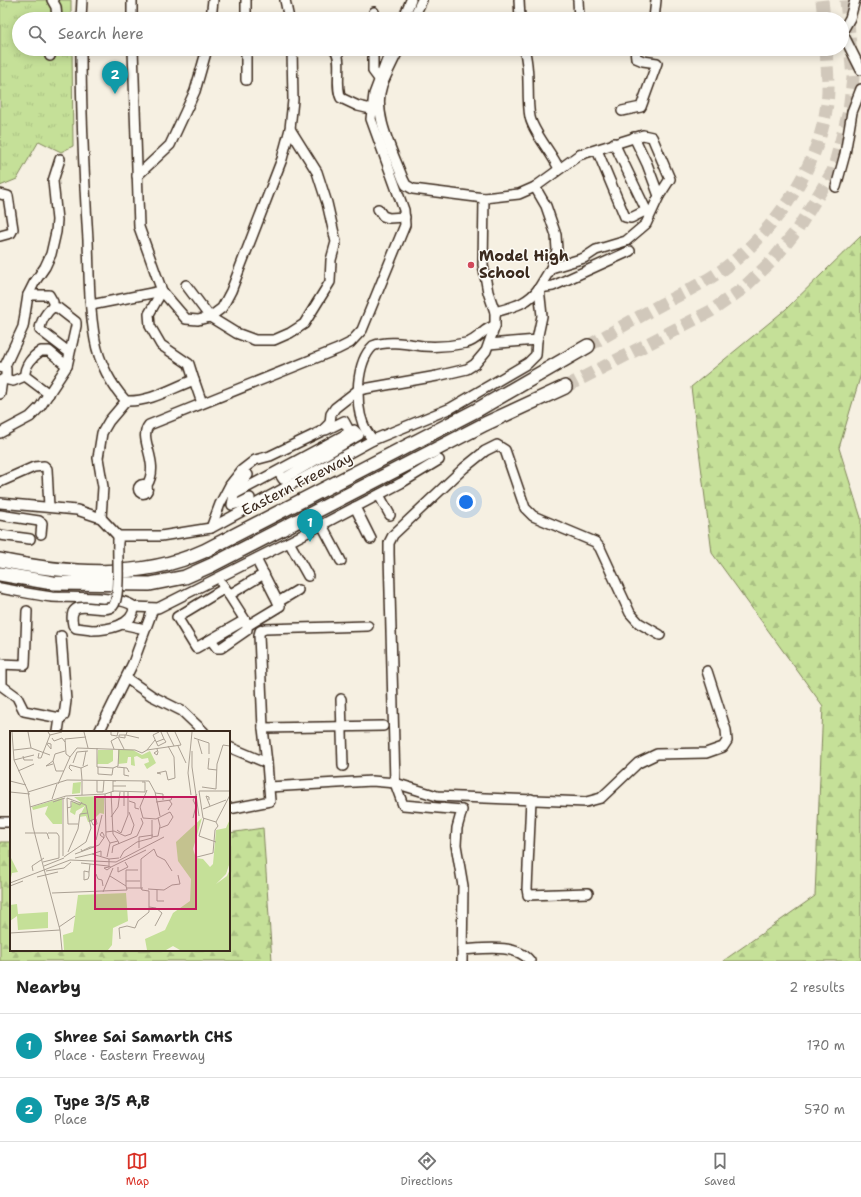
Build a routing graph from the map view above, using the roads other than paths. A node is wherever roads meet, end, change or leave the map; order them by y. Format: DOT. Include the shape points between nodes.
graph roads {
  1 [pos="52,0"];
  2 [pos="82,0"];
  3 [pos="132,0"];
  4 [pos="213,0"];
  5 [pos="246,0"];
  6 [pos="285,0"];
  7 [pos="411,0"];
  8 [pos="422,0"];
  9 [pos="518,0"];
  10 [pos="578,0"];
  11 [pos="656,0"];
  12 [pos="855,0"];
  13 [pos="56,12"];
  14 [pos="81,12"];
  15 [pos="132,12"];
  16 [pos="212,12"];
  17 [pos="246,12"];
  18 [pos="288,12"];
  19 [pos="406,12"];
  20 [pos="416,12"];
  21 [pos="519,12"];
  22 [pos="579,12"];
  23 [pos="655,12"];
  24 [pos="849,20"];
  25 [pos="849,46"];
  26 [pos="81,56"];
  27 [pos="133,56"];
  28 [pos="205,56"];
  29 [pos="246,56"];
  30 [pos="292,56"];
  31 [pos="337,56"];
  32 [pos="373,56"];
  33 [pos="388,56"];
  34 [pos="396,56"];
  35 [pos="525,56"];
  36 [pos="636,56"];
  37 [pos="861,70"];
  38 [pos="379,79"];
  39 [pos="246,80"];
  40 [pos="861,89"];
  41 [pos="371,109"];
  42 [pos="622,111"];
  43 [pos="290,129"];
  44 [pos="634,138"];
  45 [pos="614,143"];
  46 [pos="597,150"];
  47 [pos="60,159"];
  48 [pos="559,169"];
  49 [pos="137,176"];
  50 [pos="535,187"];
  51 [pos="836,187"];
  52 [pos="0,194"];
  53 [pos="659,196"];
  54 [pos="484,198"];
  55 [pos="378,209"];
  56 [pos="648,214"];
  57 [pos="405,217"];
  58 [pos="0,236"];
  59 [pos="630,251"];
  60 [pos="551,268"];
  61 [pos="186,285"];
  62 [pos="539,288"];
  63 [pos="162,290"];
  64 [pos="28,295"];
  65 [pos="91,305"];
  66 [pos="53,307"];
  67 [pos="495,312"];
  68 [pos="210,317"];
  69 [pos="495,326"];
  70 [pos="537,340"];
  71 [pos="489,344"];
  72 [pos="588,346"];
  73 [pos="70,353"];
  74 [pos="66,366"];
  75 [pos="2,367"];
  76 [pos="25,376"];
  77 [pos="2,380"];
  78 [pos="194,380"];
  79 [pos="565,387"];
  80 [pos="358,390"];
  81 [pos="0,394"];
  82 [pos="49,394"];
  83 [pos="126,401"];
  84 [pos="202,403"];
  85 [pos="357,430"];
  86 [pos="0,433"];
  87 [pos="373,440"];
  88 [pos="320,448"];
  89 [pos="336,454"];
  90 [pos="439,460"];
  91 [pos="278,471"];
  92 [pos="248,475"];
  93 [pos="0,482"];
  94 [pos="287,482"];
  95 [pos="147,485"];
  96 [pos="233,495"];
  97 [pos="380,497"];
  98 [pos="247,502"];
  99 [pos="0,504"];
  100 [pos="49,507"];
  101 [pos="356,509"];
  102 [pos="390,514"];
  103 [pos="0,515"];
  104 [pos="101,518"];
  105 [pos="322,525"];
  106 [pos="211,528"];
  107 [pos="41,534"];
  108 [pos="0,535"];
  109 [pos="30,539"];
  110 [pos="371,539"];
  111 [pos="118,540"];
  112 [pos="289,542"];
  113 [pos="0,560"];
  114 [pos="341,561"];
  115 [pos="257,562"];
  116 [pos="0,574"];
  117 [pos="264,574"];
  118 [pos="308,576"];
  119 [pos="0,588"];
  120 [pos="225,589"];
  121 [pos="298,590"];
  122 [pos="186,600"];
  123 [pos="278,602"];
  124 [pos="134,607"];
  125 [pos="153,609"];
  126 [pos="27,611"];
  127 [pos="246,623"];
  128 [pos="122,624"];
  129 [pos="368,626"];
  130 [pos="146,629"];
  131 [pos="660,635"];
  132 [pos="61,636"];
  133 [pos="1,664"];
  134 [pos="707,671"];
  135 [pos="126,678"];
  136 [pos="341,699"];
  137 [pos="60,718"];
  138 [pos="342,726"];
  139 [pos="383,726"];
  140 [pos="263,728"];
  141 [pos="58,731"];
  142 [pos="100,731"];
  143 [pos="203,731"];
  144 [pos="230,747"];
  145 [pos="267,763"];
  146 [pos="343,766"];
  147 [pos="395,783"];
  148 [pos="269,787"];
  149 [pos="531,799"];
  150 [pos="230,809"];
  151 [pos="588,892"];
  152 [pos="462,950"];
  153 [pos="462,961"];
  154 [pos="530,961"];
  1 -- 13 [label="street"];
  2 -- 14 [label="street"];
  3 -- 15 [label="street"];
  4 -- 16 [label="street"];
  5 -- 17 [label="street"];
  6 -- 18 [label="street"];
  7 -- 19 [label="street"];
  8 -- 20 [label="street"];
  9 -- 21 [label="street"];
  10 -- 22 [label="street"];
  11 -- 23 [label="street"];
  12 -- 24 [label="street"];
  25 -- 37 [label="street"];
  26 -- 65 [label="street"];
  27 -- 49 [label="street"];
  28 -- 49 [label="street" via="196,91 170,145"];
  29 -- 39 [label="street"];
  30 -- 43 [label="street"];
  31 -- 41 [label="street" via="337,84 341,98"];
  32 -- 38 [label="street" via="373,71"];
  33 -- 38 [label="street"];
  34 -- 54 [label="street" via="382,86 380,108 382,122 406,185 417,190"];
  35 -- 48 [label="street" via="530,119"];
  36 -- 42 [label="street" via="643,61 657,63 641,107"];
  38 -- 41 [label="street"];
  40 -- 51 [label="street" via="852,112"];
  41 -- 57 [label="street" via="374,130"];
  43 -- 68 [label="street" via="282,159 231,291 222,308"];
  43 -- 68 [label="street" via="317,172 327,203 336,242 331,260 330,282 304,324 274,340 255,340 236,333"];
  44 -- 45 [label="street"];
  44 -- 53 [label="street"];
  44 -- 53 [label="street" via="643,135 652,137 670,177"];
  45 -- 46 [label="street"];
  45 -- 56 [label="street"];
  46 -- 48 [label="street" via="579,155"];
  46 -- 56 [label="street" via="625,217"];
  47 -- 64 [label="street" via="53,181 56,232 49,260"];
  48 -- 50 [label="street"];
  49 -- 63 [label="street" via="139,227"];
  50 -- 54 [label="street" via="519,194"];
  50 -- 60 [label="street" via="546,206 556,234 557,250"];
  52 -- 58 [label="street" via="8,196 13,229 11,233"];
  53 -- 56 [label="street"];
  54 -- 67 [label="street" via="483,265"];
  55 -- 57 [label="street" via="383,216"];
  56 -- 60 [label="street" via="646,224 622,243 596,250 584,258"];
  57 -- 84 [label="street" via="403,230 362,330 350,343"];
  59 -- 62 [label="street" via="553,286"];
  60 -- 62 [label="street"];
  61 -- 68 [label="street"];
  62 -- 67 [label="street" via="533,298 520,305"];
  62 -- 70 [label="street" via="542,316"];
  63 -- 65 [label="street"];
  63 -- 68 [label="street" via="186,319"];
  63 -- 78 [label="street" via="149,314 150,326 161,345 189,364"];
  64 -- 66 [label="street" via="49,295"];
  64 -- 75 [label="street" via="23,327"];
  65 -- 83 [label="street" via="95,340 102,362 114,387"];
  66 -- 73 [label="street" via="76,322"];
  66 -- 73 [label="street" via="49,309 40,330"];
  67 -- 69 [label="street"];
  69 -- 71 [label="street"];
  69 -- 80 [label="street" via="468,343 444,346 401,343 375,345 363,363"];
  70 -- 71 [label="street"];
  70 -- 87 [label="street" via="536,355 528,363 451,408"];
  71 -- 80 [label="street" via="486,351 467,369"];
  72 -- 113 [label="highway, Eastern Freeway" via="477,410 180,561 140,568 74,572 36,568"];
  73 -- 74 [label="street"];
  74 -- 76 [label="street" via="49,351 41,351 31,361"];
  74 -- 82 [label="street"];
  75 -- 77 [label="street" via="7,374"];
  76 -- 77 [label="street" via="14,381"];
  76 -- 82 [label="street"];
  77 -- 81 [label="street"];
  78 -- 83 [label="street" via="151,398"];
  78 -- 84 [label="street"];
  79 -- 116 [label="highway" via="485,424 185,577 150,584 74,585"];
  80 -- 85 [label="street"];
  80 -- 106 [label="street" via="335,408 330,423 322,431 270,456 255,460 242,470 230,484"];
  82 -- 86 [label="street" via="30,418"];
  83 -- 104 [label="street" via="102,433 98,458 103,487"];
  84 -- 95 [label="street" via="146,428 145,439 151,462"];
  85 -- 87 [label="street"];
  85 -- 88 [label="street"];
  85 -- 88 [label="street" via="343,422 310,439"];
  85 -- 89 [label="street" via="358,437"];
  87 -- 89 [label="street"];
  88 -- 91 [label="street"];
  89 -- 94 [label="street"];
  90 -- 97 [label="street"];
  91 -- 94 [label="street"];
  91 -- 96 [label="street"];
  92 -- 96 [label="street"];
  93 -- 100 [label="street" via="34,467 44,466 47,469"];
  94 -- 98 [label="street"];
  96 -- 98 [label="street" via="232,505"];
  97 -- 101 [label="street"];
  97 -- 102 [label="street"];
  98 -- 106 [label="street"];
  99 -- 100 [label="street"];
  100 -- 104 [label="street" via="77,510"];
  101 -- 105 [label="street"];
  101 -- 110 [label="street"];
  103 -- 107 [label="street" via="39,521 42,523"];
  104 -- 111 [label="street"];
  105 -- 112 [label="street"];
  105 -- 114 [label="street"];
  106 -- 111 [label="street"];
  108 -- 109 [label="street"];
  111 -- 128 [label="street, bridge" via="115,603 108,609 84,606 72,615 76,628 92,630 113,628"];
  112 -- 115 [label="street"];
  112 -- 118 [label="street"];
  115 -- 117 [label="street"];
  115 -- 120 [label="street"];
  115 -- 125 [label="street"];
  117 -- 120 [label="street"];
  117 -- 123 [label="street"];
  119 -- 124 [label="street" via="52,597 108,599 128,602"];
  120 -- 122 [label="street"];
  120 -- 127 [label="street"];
  120 -- 127 [label="street" via="177,617 195,647 198,648"];
  121 -- 123 [label="street"];
  123 -- 127 [label="street" via="280,606"];
  124 -- 125 [label="street"];
  124 -- 128 [label="street" via="128,620"];
  125 -- 130 [label="street"];
  126 -- 133 [label="street" via="25,665"];
  128 -- 130 [label="street"];
  129 -- 140 [label="street" via="260,631"];
  130 -- 135 [label="street"];
  131 -- 147 [label="street" via="639,623 630,613 600,548 589,539 571,534 533,516 525,508 505,450 497,445 464,468 399,527 389,543"];
  132 -- 137 [label="street" via="66,701 64,716"];
  133 -- 137 [label="street" via="2,686 17,697 24,711"];
  134 -- 149 [label="street" via="726,730 727,741 722,747 706,753 656,754 638,763 600,798 586,802"];
  135 -- 142 [label="street"];
  135 -- 143 [label="street" via="152,696 182,711"];
  136 -- 138 [label="street"];
  137 -- 141 [label="street"];
  138 -- 139 [label="street"];
  138 -- 140 [label="street"];
  138 -- 146 [label="street"];
  140 -- 145 [label="street"];
  144 -- 145 [label="street"];
  145 -- 148 [label="street"];
  147 -- 148 [label="street" via="372,781"];
  147 -- 149 [label="street" via="437,796"];
  147 -- 152 [label="street" via="403,805 462,810 456,844 463,886"];
  148 -- 150 [label="street" via="270,800"];
  149 -- 151 [label="street" via="528,895"];
  152 -- 153 [label="street"];
  152 -- 154 [label="street" via="513,951 522,953"];
}
